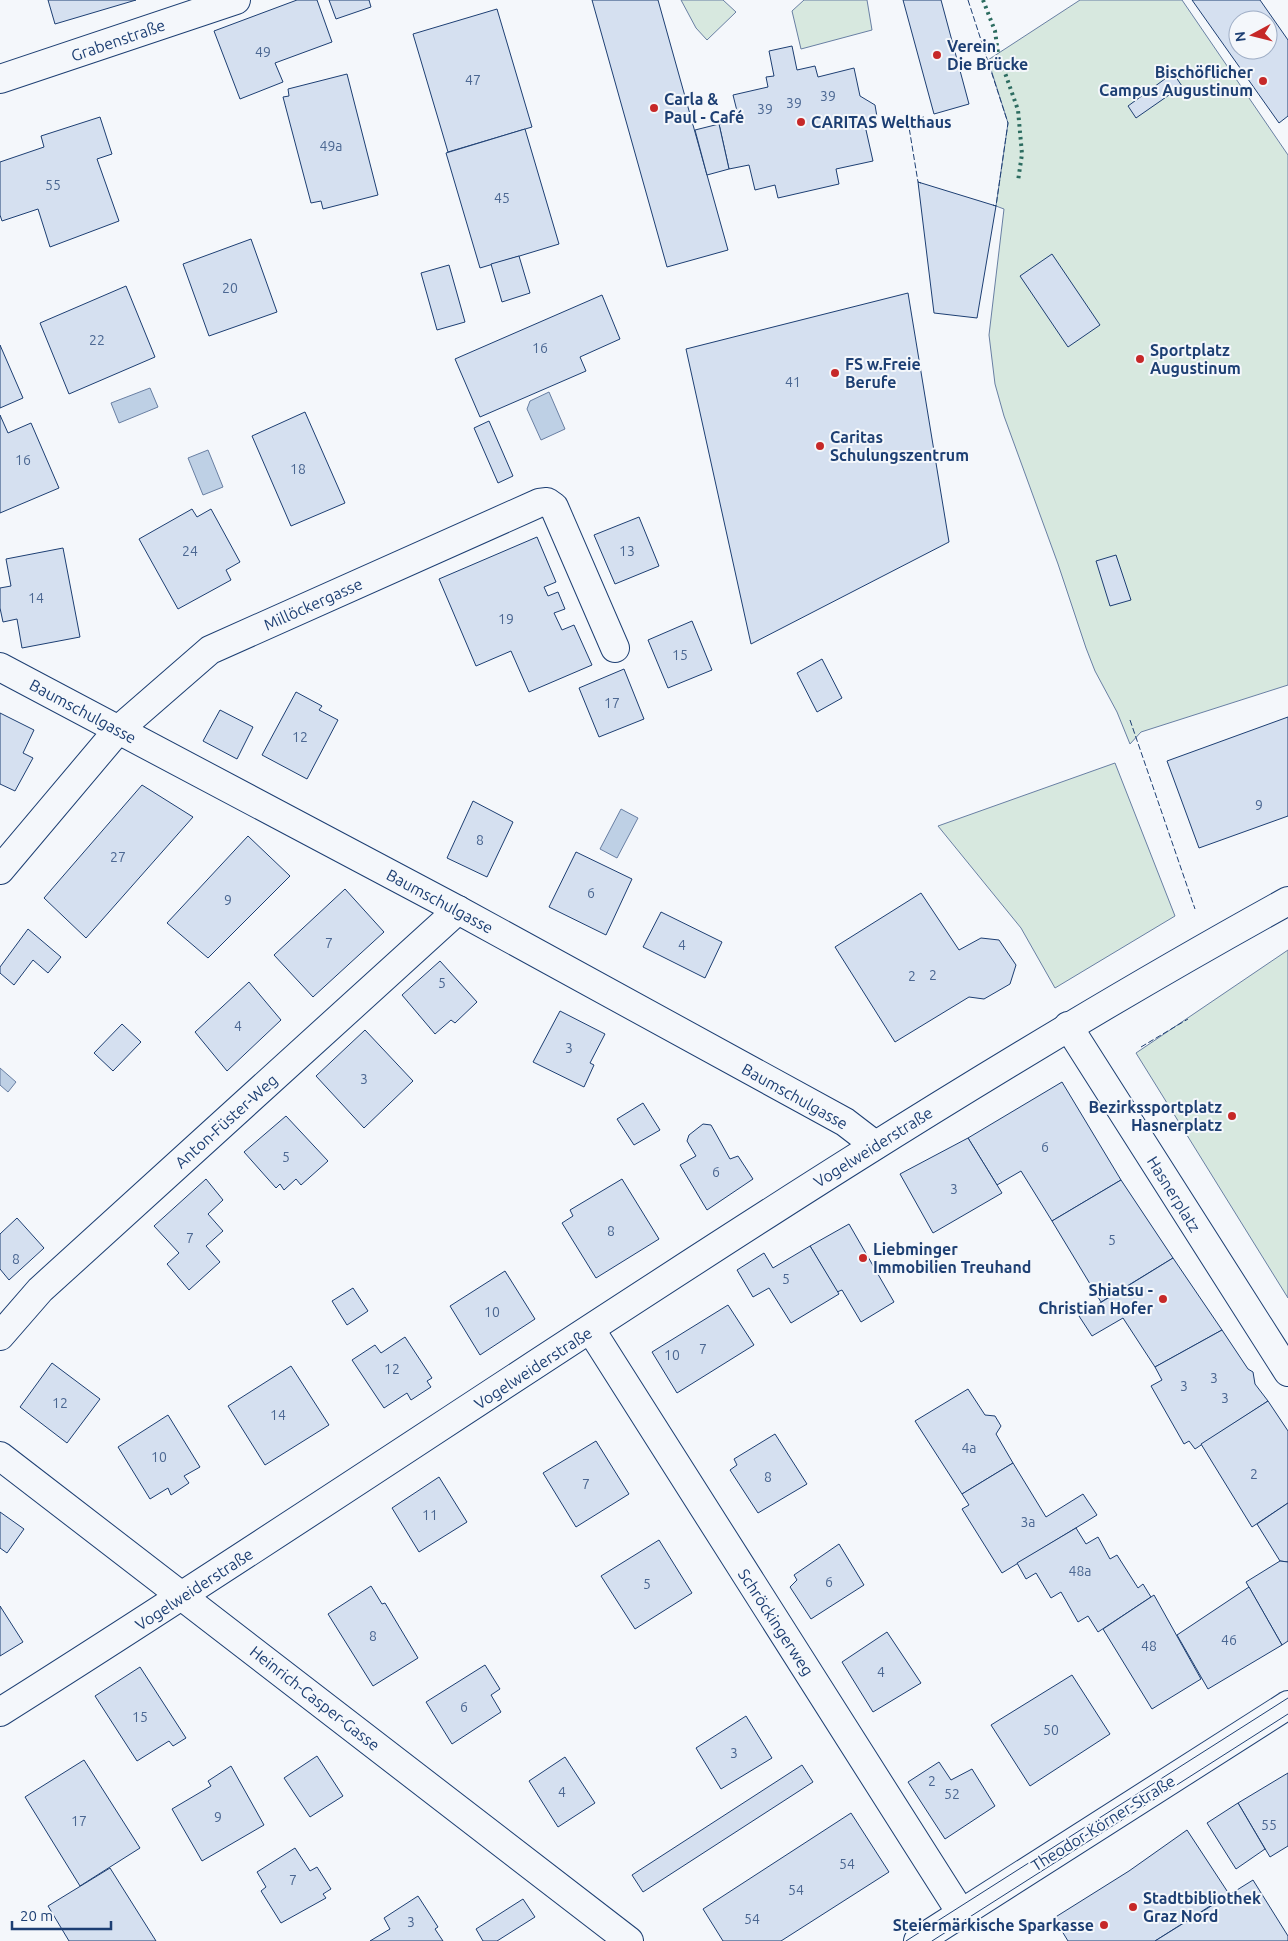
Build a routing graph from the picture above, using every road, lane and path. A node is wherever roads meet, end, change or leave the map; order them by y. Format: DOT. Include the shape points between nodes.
graph roads {
  1 [pos="236,0"];
  2 [pos="0,79"];
  3 [pos="615,648"];
  4 [pos="0,667"];
  5 [pos="118,730"];
  6 [pos="0,870"];
  7 [pos="1288,901"];
  8 [pos="458,910"];
  9 [pos="1068,1026"];
  10 [pos="875,1144"];
  11 [pos="591,1330"];
  12 [pos="0,1336"];
  13 [pos="1288,1372"];
  14 [pos="0,1456"];
  15 [pos="184,1596"];
  16 [pos="1288,1705"];
  17 [pos="0,1712"];
  18 [pos="961,1913"];
  19 [pos="629,1941"];
  20 [pos="918,1941"];
  1 -- 2 [label="street, Grabenstraße"];
  3 -- 5 [label="street, Millöckergasse" via="554,508 547,502 210,650"];
  4 -- 5 [label="street, Baumschulgasse"];
  5 -- 6 [label="street, Millöckergasse"];
  5 -- 8 [label="street, Baumschulgasse"];
  7 -- 9 [label="street"];
  8 -- 10 [label="street, Baumschulgasse" via="845,1122"];
  8 -- 12 [label="street, Anton-Füster-Weg" via="40,1290"];
  9 -- 10 [label="street, Vogelweiderstraße"];
  9 -- 13 [label="street, Hasnerplatz"];
  10 -- 11 [label="street, Vogelweiderstraße"];
  11 -- 15 [label="street, Vogelweiderstraße"];
  11 -- 18 [label="street, Schröckingerweg"];
  14 -- 15 [label="street, Heinrich-Casper-Gasse"];
  15 -- 17 [label="street, Vogelweiderstraße"];
  15 -- 19 [label="street, Heinrich-Casper-Gasse"];
  16 -- 18 [label="street, Theodor-Körner-Straße"];
  18 -- 20 [label="street, Theodor-Körner-Straße"];
}
